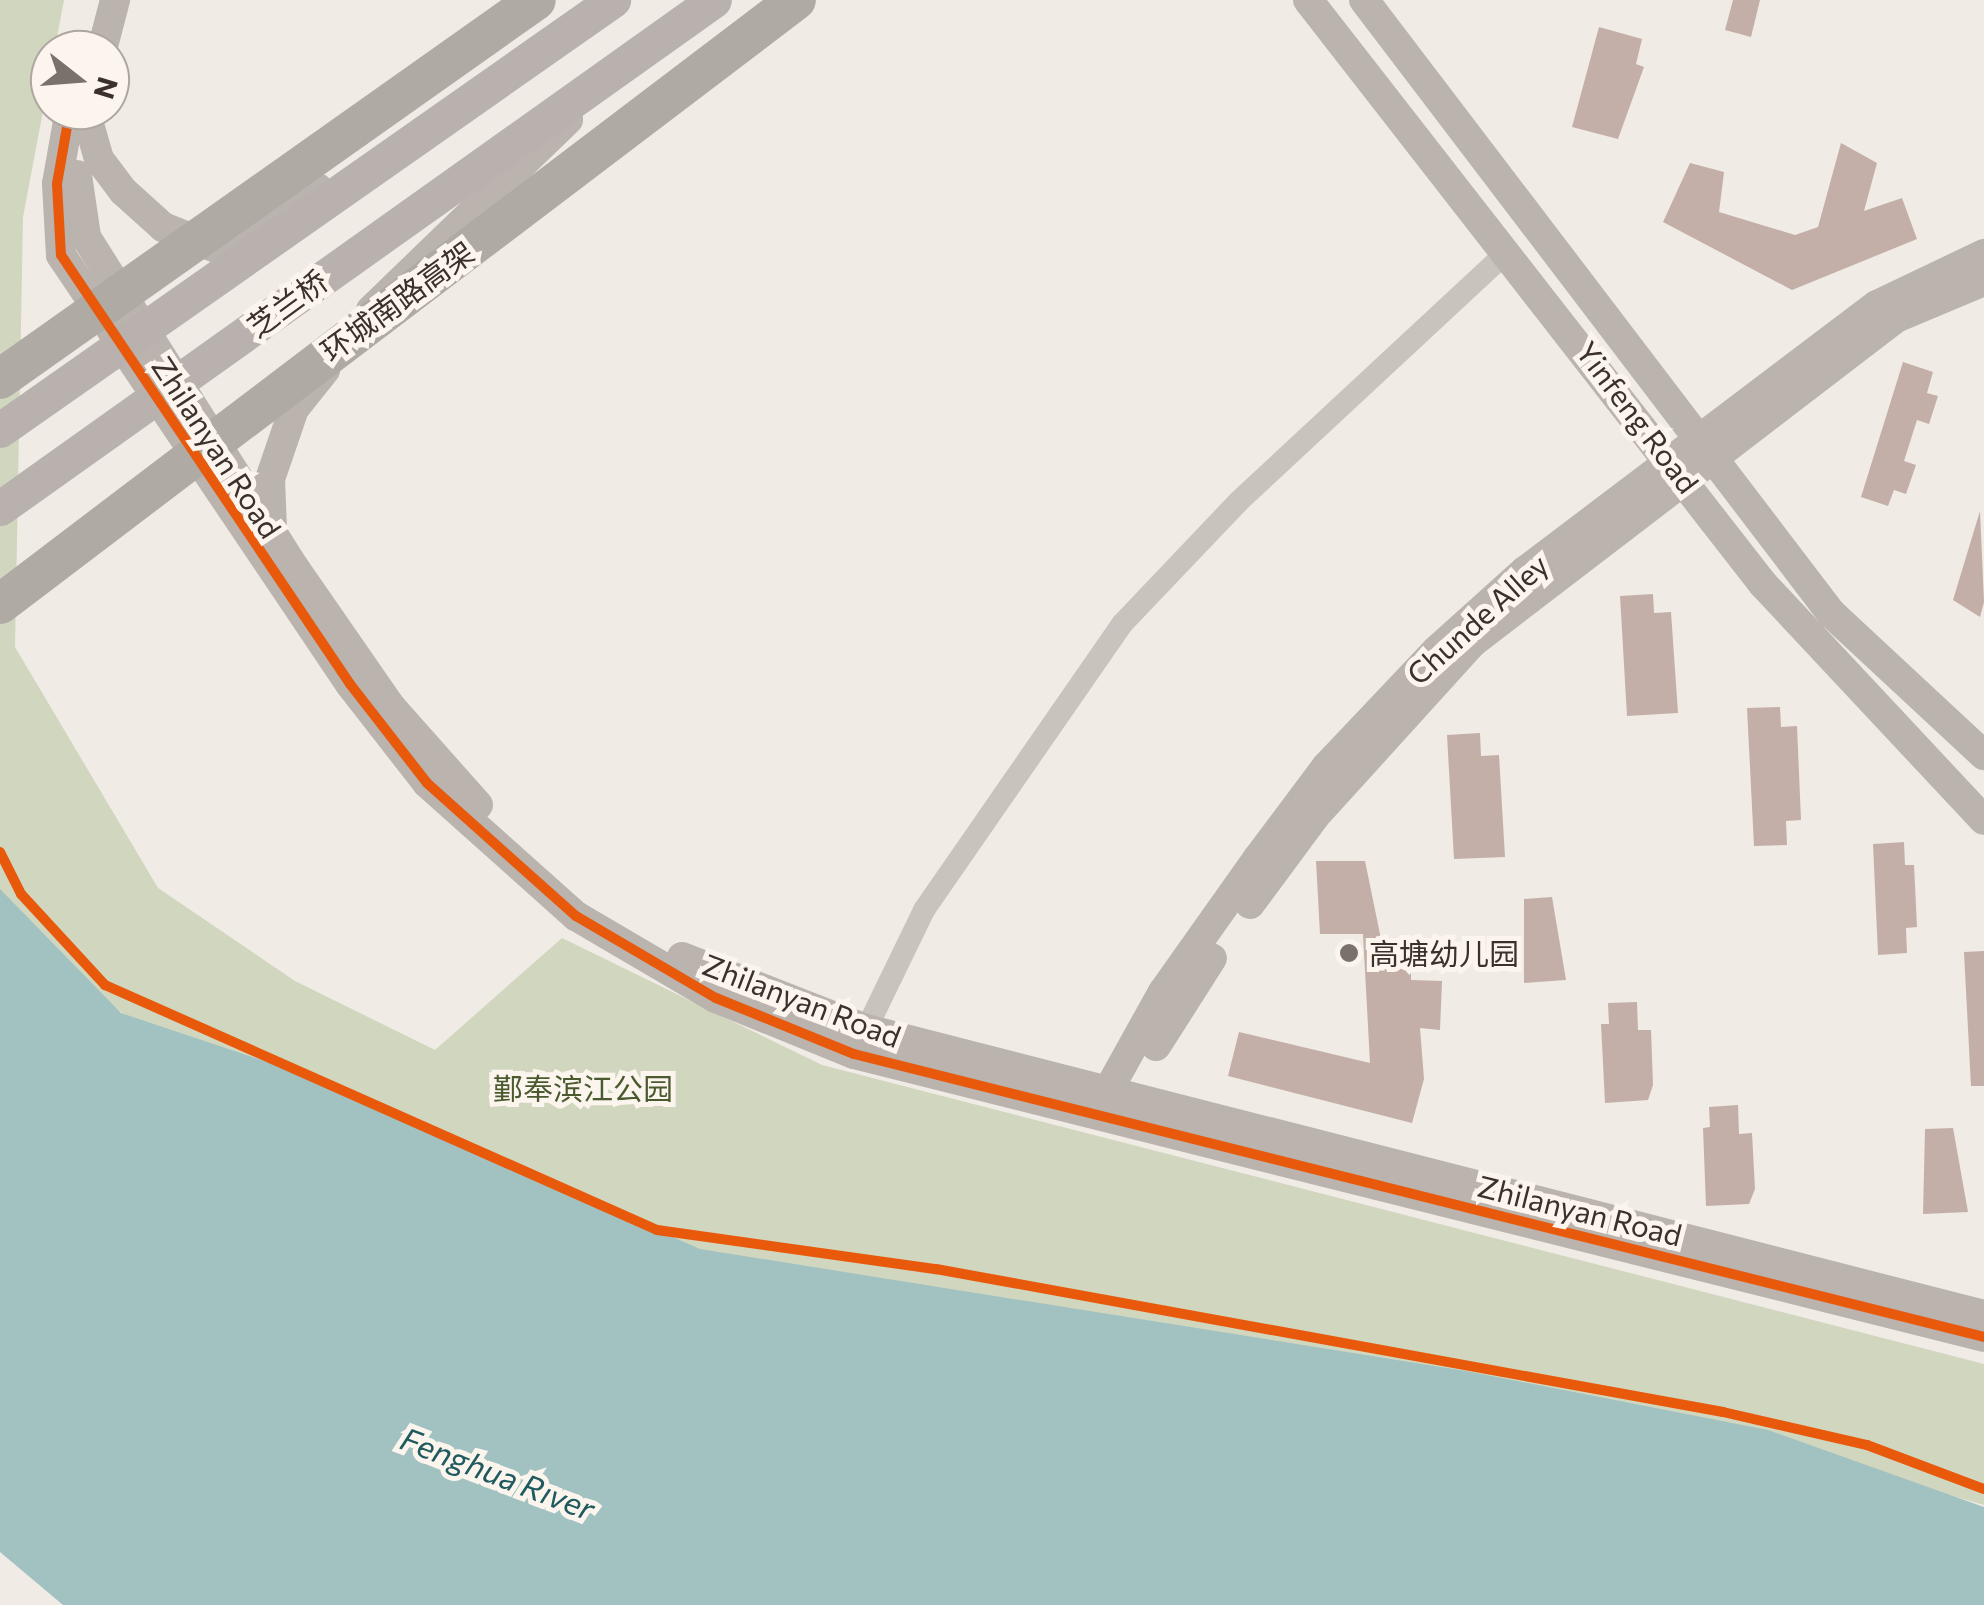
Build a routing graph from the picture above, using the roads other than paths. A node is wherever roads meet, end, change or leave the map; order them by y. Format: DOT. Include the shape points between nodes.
graph roads {
  1 [pos="96,0"];
  2 [pos="115,0"];
  3 [pos="536,0"];
  4 [pos="613,0"];
  5 [pos="714,0"];
  6 [pos="796,0"];
  7 [pos="1308,0"];
  8 [pos="1364,0"];
  9 [pos="89,30"];
  10 [pos="107,30"];
  11 [pos="651,44"];
  12 [pos="540,56"];
  13 [pos="76,130"];
  14 [pos="81,130"];
  15 [pos="88,130"];
  16 [pos="1508,251"];
  17 [pos="1984,254"];
  18 [pos="1984,281"];
  19 [pos="0,380"];
  20 [pos="0,430"];
  21 [pos="1710,446"];
  22 [pos="1679,471"];
  23 [pos="0,508"];
  24 [pos="272,532"];
  25 [pos="0,604"];
  26 [pos="1984,755"];
  27 [pos="1984,820"];
  28 [pos="860,1042"];
  29 [pos="1112,1105"];
  30 [pos="1984,1315"];
  31 [pos="1984,1337"];
  1 -- 9 [label="street"];
  2 -- 10 [label="street"];
  3 -- 19 [label="highway"];
  4 -- 12 [label="main road, 芝兰桥"];
  5 -- 11 [label="main road, 芝兰桥"];
  6 -- 25 [label="highway, 环城南路高架"];
  7 -- 16 [label="street, Yinfeng Road"];
  8 -- 21 [label="street, Yinfeng Road"];
  11 -- 23 [label="main road, 芝兰桥"];
  11 -- 24 [label="street" via="400,273 306,394 270,478"];
  12 -- 15 [label="street" via="222,250 163,227 98,158"];
  12 -- 20 [label="main road, 芝兰桥"];
  13 -- 28 [label="street, Zhilanyan Road" via="57,184 61,254 279,585 427,782 496,852 633,952 716,998"];
  14 -- 24 [label="street, Zhilanyan Road" via="76,187 86,237"];
  16 -- 22 [label="street, Yinfeng Road"];
  16 -- 28 [label="street" via="1238,502 1122,624 924,910"];
  17 -- 21 [label="street, Chunde Alley" via="1877,306"];
  18 -- 21 [label="street, Chunde Alley" via="1896,318"];
  21 -- 22 [label="street, Chunde Alley"];
  21 -- 26 [label="street, Yinfeng Road" via="1830,613"];
  22 -- 27 [label="street, Yinfeng Road" via="1763,584"];
  22 -- 29 [label="street, Chunde Alley" via="1474,642 1364,758 1197,978"];
  24 -- 28 [label="street, Zhilanyan Road" via="391,707 500,828 566,883 694,964"];
  28 -- 29 [label="street, Zhilanyan Road"];
  29 -- 30 [label="street, Zhilanyan Road"];
  29 -- 31 [label="street, Zhilanyan Road"];
}
